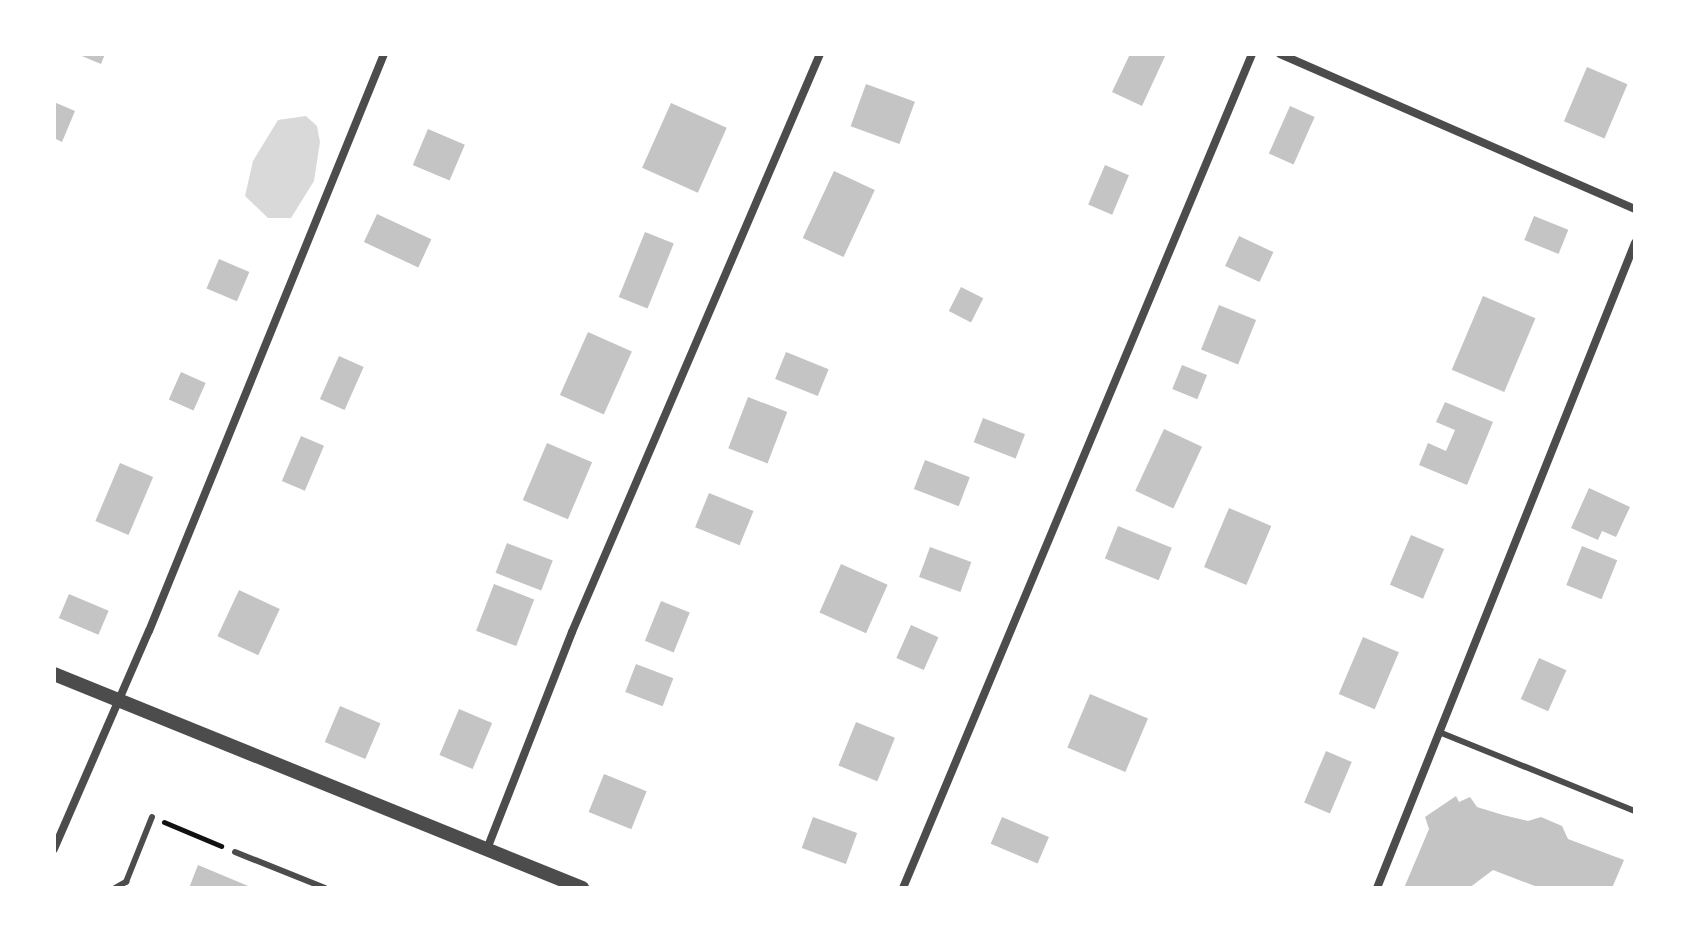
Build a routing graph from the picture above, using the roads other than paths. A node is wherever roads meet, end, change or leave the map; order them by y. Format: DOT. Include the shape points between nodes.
graph roads {
  1 [pos="384,54"];
  2 [pos="820,54"];
  3 [pos="1252,54"];
  4 [pos="1280,54"];
  5 [pos="1635,209"];
  6 [pos="1635,243"];
  7 [pos="54,674"];
  8 [pos="117,700"];
  9 [pos="1439,732"];
  10 [pos="1635,811"];
  11 [pos="152,817"];
  12 [pos="54,849"];
  13 [pos="487,849"];
  14 [pos="235,852"];
  15 [pos="115,888"];
  16 [pos="325,888"];
  17 [pos="582,888"];
  18 [pos="903,888"];
  19 [pos="1377,888"];
  1 -- 8 [label="street"];
  2 -- 13 [label="street" via="566,645"];
  3 -- 18 [label="street"];
  4 -- 5 [label="street"];
  6 -- 9 [label="street"];
  7 -- 8 [label="street"];
  8 -- 12 [label="street"];
  8 -- 13 [label="street"];
  9 -- 10 [label="lane"];
  9 -- 19 [label="street"];
  11 -- 15 [label="lane" via="126,882"];
  13 -- 17 [label="street"];
  14 -- 16 [label="lane"];
}
